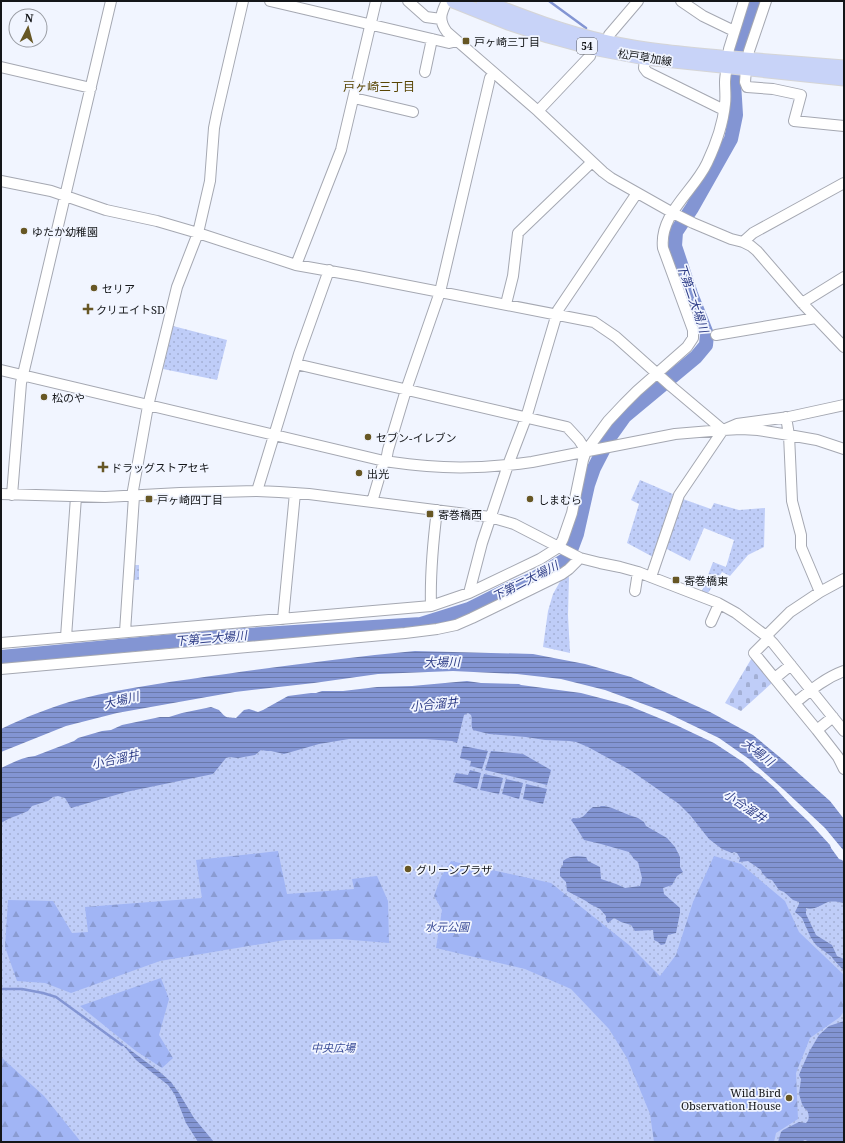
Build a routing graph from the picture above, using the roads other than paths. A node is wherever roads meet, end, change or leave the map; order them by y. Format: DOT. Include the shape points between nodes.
graph roads {
  1 [pos="111,1"];
  2 [pos="244,1"];
  3 [pos="270,1"];
  4 [pos="376,1"];
  5 [pos="408,1"];
  6 [pos="447,1"];
  7 [pos="453,1"];
  8 [pos="483,1"];
  9 [pos="638,1"];
  10 [pos="681,1"];
  11 [pos="744,1"];
  12 [pos="766,1"];
  13 [pos="441,18"];
  14 [pos="370,25"];
  15 [pos="734,31"];
  16 [pos="432,39"];
  17 [pos="458,41"];
  18 [pos="607,42"];
  19 [pos="592,48"];
  20 [pos="645,58"];
  21 [pos="727,62"];
  22 [pos="747,64"];
  23 [pos="1,67"];
  24 [pos="844,67"];
  25 [pos="425,72"];
  26 [pos="494,73"];
  27 [pos="844,80"];
  28 [pos="91,88"];
  29 [pos="354,98"];
  30 [pos="724,110"];
  31 [pos="538,111"];
  32 [pos="412,112"];
  33 [pos="844,126"];
  34 [pos="592,162"];
  35 [pos="1,182"];
  36 [pos="844,183"];
  37 [pos="637,194"];
  38 [pos="66,195"];
  39 [pos="673,213"];
  40 [pos="198,233"];
  41 [pos="743,242"];
  42 [pos="296,265"];
  43 [pos="329,270"];
  44 [pos="844,277"];
  45 [pos="440,292"];
  46 [pos="802,303"];
  47 [pos="506,304"];
  48 [pos="556,314"];
  49 [pos="816,318"];
  50 [pos="716,335"];
  51 [pos="844,347"];
  52 [pos="296,364"];
  53 [pos="1,370"];
  54 [pos="23,375"];
  55 [pos="659,375"];
  56 [pos="406,390"];
  57 [pos="844,405"];
  58 [pos="148,406"];
  59 [pos="526,418"];
  60 [pos="786,418"];
  61 [pos="723,430"];
  62 [pos="274,435"];
  63 [pos="789,435"];
  64 [pos="844,449"];
  65 [pos="586,451"];
  66 [pos="385,461"];
  67 [pos="508,465"];
  68 [pos="257,492"];
  69 [pos="295,493"];
  70 [pos="1,494"];
  71 [pos="12,495"];
  72 [pos="133,496"];
  73 [pos="76,497"];
  74 [pos="372,502"];
  75 [pos="436,510"];
  76 [pos="490,517"];
  77 [pos="561,548"];
  78 [pos="578,557"];
  79 [pos="638,572"];
  80 [pos="652,577"];
  81 [pos="844,579"];
  82 [pos="635,591"];
  83 [pos="820,592"];
  84 [pos="469,593"];
  85 [pos="719,604"];
  86 [pos="431,606"];
  87 [pos="282,619"];
  88 [pos="711,622"];
  89 [pos="125,632"];
  90 [pos="66,637"];
  91 [pos="768,637"];
  92 [pos="1,643"];
  93 [pos="791,665"];
  94 [pos="1,669"];
  95 [pos="844,671"];
  96 [pos="775,678"];
  97 [pos="811,690"];
  98 [pos="795,703"];
  99 [pos="833,717"];
  100 [pos="817,730"];
  101 [pos="844,731"];
  102 [pos="841,755"];
  103 [pos="844,769"];
  1 -- 28 [label="street"];
  2 -- 40 [label="street" via="214,128 210,181"];
  3 -- 14 [label="street"];
  4 -- 14 [label="street"];
  5 -- 13 [label="street" via="426,17"];
  6 -- 13 [label="street"];
  7 -- 19 [label="main road, 松戸草加線 / 54" via="508,23"];
  8 -- 18 [label="main road, 松戸草加線 / 54" via="543,24"];
  9 -- 18 [label="street" via="609,35"];
  10 -- 15 [label="street"];
  11 -- 15 [label="street"];
  12 -- 22 [label="street"];
  13 -- 17 [label="street" via="446,32"];
  14 -- 16 [label="street"];
  14 -- 29 [label="street"];
  15 -- 21 [label="street"];
  16 -- 17 [label="street" via="449,43"];
  16 -- 25 [label="street"];
  17 -- 26 [label="street"];
  18 -- 21 [label="main road, 松戸草加線 / 54"];
  19 -- 20 [label="main road, 松戸草加線 / 54"];
  19 -- 31 [label="street" via="590,56"];
  20 -- 21 [label="main road, 松戸草加線 / 54"];
  20 -- 30 [label="street" via="644,68 647,72"];
  21 -- 22 [label="main road, 松戸草加線 / 54"];
  21 -- 30 [label="street"];
  22 -- 24 [label="main road, 松戸草加線 / 54"];
  22 -- 27 [label="main road, 松戸草加線 / 54"];
  22 -- 33 [label="street" via="747,87 801,95 794,121"];
  23 -- 28 [label="street"];
  26 -- 31 [label="street"];
  26 -- 45 [label="street" via="490,78"];
  28 -- 38 [label="street"];
  29 -- 32 [label="street"];
  29 -- 42 [label="street" via="341,150"];
  30 -- 39 [label="street" via="721,127 707,163"];
  31 -- 34 [label="street"];
  34 -- 37 [label="street" via="611,178"];
  34 -- 47 [label="street" via="518,233 513,276"];
  35 -- 38 [label="street"];
  36 -- 41 [label="street" via="753,233"];
  37 -- 39 [label="street"];
  37 -- 48 [label="street"];
  38 -- 40 [label="street" via="106,210"];
  38 -- 54 [label="street"];
  39 -- 41 [label="street"];
  39 -- 55 [label="street" via="668,219 663,248 693,330 693,338"];
  40 -- 42 [label="street"];
  40 -- 58 [label="street" via="177,287"];
  41 -- 46 [label="street" via="757,251"];
  42 -- 43 [label="street"];
  43 -- 45 [label="street"];
  43 -- 52 [label="street"];
  44 -- 46 [label="street"];
  45 -- 47 [label="street"];
  45 -- 56 [label="street"];
  46 -- 49 [label="street"];
  47 -- 48 [label="street"];
  48 -- 55 [label="street" via="594,322 616,336"];
  48 -- 59 [label="street"];
  49 -- 50 [label="street"];
  49 -- 51 [label="street"];
  52 -- 56 [label="street"];
  52 -- 62 [label="street"];
  53 -- 54 [label="street"];
  54 -- 58 [label="street"];
  54 -- 71 [label="street"];
  55 -- 61 [label="street"];
  55 -- 65 [label="street" via="637,391 608,421"];
  56 -- 59 [label="street"];
  56 -- 66 [label="street"];
  57 -- 60 [label="street"];
  58 -- 62 [label="street"];
  58 -- 72 [label="street"];
  59 -- 65 [label="street" via="567,427"];
  59 -- 67 [label="street"];
  60 -- 61 [label="street" via="737,424"];
  60 -- 63 [label="street"];
  61 -- 63 [label="street" via="758,430"];
  61 -- 65 [label="street" via="675,434"];
  61 -- 80 [label="street" via="679,495"];
  62 -- 66 [label="street"];
  62 -- 68 [label="street"];
  63 -- 64 [label="street" via="817,440"];
  63 -- 83 [label="street" via="791,494 801,536 801,547"];
  65 -- 67 [label="street"];
  65 -- 77 [label="street"];
  66 -- 67 [label="street" via="451,468"];
  66 -- 74 [label="street"];
  67 -- 76 [label="street"];
  68 -- 69 [label="street"];
  68 -- 72 [label="street"];
  69 -- 74 [label="street"];
  69 -- 87 [label="street"];
  70 -- 71 [label="street"];
  71 -- 73 [label="street"];
  72 -- 73 [label="street"];
  72 -- 89 [label="street"];
  73 -- 90 [label="street"];
  74 -- 75 [label="street"];
  75 -- 76 [label="street"];
  75 -- 86 [label="street" via="430,584"];
  76 -- 77 [label="street" via="514,524"];
  76 -- 84 [label="street"];
  77 -- 78 [label="street"];
  77 -- 84 [label="street"];
  78 -- 79 [label="street"];
  78 -- 94 [label="street" via="570,569 562,574 472,618 437,629"];
  79 -- 80 [label="street"];
  79 -- 82 [label="street"];
  80 -- 85 [label="street"];
  81 -- 83 [label="street"];
  83 -- 91 [label="street" via="790,612"];
  84 -- 86 [label="street"];
  85 -- 88 [label="street"];
  85 -- 91 [label="street" via="736,613"];
  86 -- 87 [label="street"];
  87 -- 89 [label="street"];
  89 -- 90 [label="street"];
  90 -- 92 [label="street"];
  91 -- 93 [label="street"];
  91 -- 96 [label="street" via="754,653"];
  93 -- 96 [label="street"];
  93 -- 97 [label="street"];
  95 -- 97 [label="street"];
  96 -- 98 [label="street"];
  97 -- 98 [label="street"];
  97 -- 99 [label="street"];
  98 -- 100 [label="street"];
  99 -- 100 [label="street"];
  99 -- 101 [label="street"];
  100 -- 102 [label="street"];
  102 -- 103 [label="street"];
}
